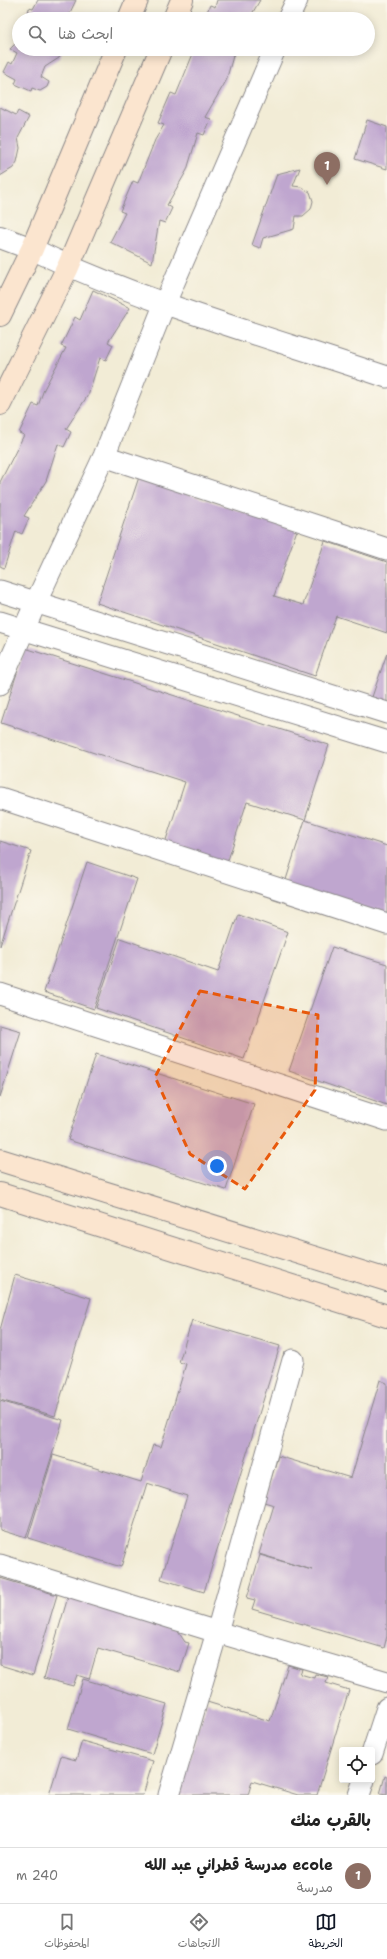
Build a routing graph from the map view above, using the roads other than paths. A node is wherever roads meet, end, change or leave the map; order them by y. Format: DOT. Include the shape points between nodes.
graph roads {
  1 [pos="137,0"];
  2 [pos="182,0"];
  3 [pos="296,0"];
  4 [pos="132,12"];
  5 [pos="177,12"];
  6 [pos="291,12"];
  7 [pos="113,56"];
  8 [pos="158,56"];
  9 [pos="272,56"];
  10 [pos="0,237"];
  11 [pos="32,249"];
  12 [pos="68,267"];
  13 [pos="165,303"];
  14 [pos="0,315"];
  15 [pos="387,377"];
  16 [pos="0,404"];
  17 [pos="104,456"];
  18 [pos="387,549"];
  19 [pos="0,591"];
  20 [pos="36,602"];
  21 [pos="0,622"];
  22 [pos="24,629"];
  23 [pos="0,684"];
  24 [pos="387,713"];
  25 [pos="387,742"];
  26 [pos="0,798"];
  27 [pos="387,924"];
  28 [pos="0,994"];
  29 [pos="387,1120"];
  30 [pos="0,1160"];
  31 [pos="0,1194"];
  32 [pos="387,1280"];
  33 [pos="387,1316"];
  34 [pos="293,1360"];
  35 [pos="0,1565"];
  36 [pos="218,1632"];
  37 [pos="387,1682"];
  38 [pos="387,1708"];
  39 [pos="374,1747"];
  40 [pos="363,1783"];
  41 [pos="169,1795"];
  42 [pos="359,1795"];
  1 -- 4 [label="main road"];
  2 -- 5 [label="main road"];
  3 -- 6 [label="street"];
  7 -- 11 [label="main road"];
  8 -- 12 [label="main road"];
  9 -- 13 [label="street"];
  10 -- 11 [label="street"];
  11 -- 12 [label="street"];
  11 -- 14 [label="main road"];
  12 -- 13 [label="street"];
  12 -- 16 [label="main road"];
  13 -- 15 [label="street"];
  13 -- 17 [label="street"];
  17 -- 18 [label="street"];
  17 -- 20 [label="street"];
  19 -- 20 [label="street"];
  20 -- 22 [label="street"];
  20 -- 24 [label="street"];
  21 -- 22 [label="street"];
  22 -- 23 [label="street"];
  22 -- 25 [label="street"];
  26 -- 27 [label="street"];
  28 -- 29 [label="street"];
  30 -- 32 [label="main road"];
  31 -- 33 [label="main road"];
  34 -- 36 [label="street"];
  35 -- 36 [label="street"];
  36 -- 37 [label="street"];
  36 -- 41 [label="street"];
  38 -- 39 [label="street"];
  40 -- 42 [label="street"];
}
